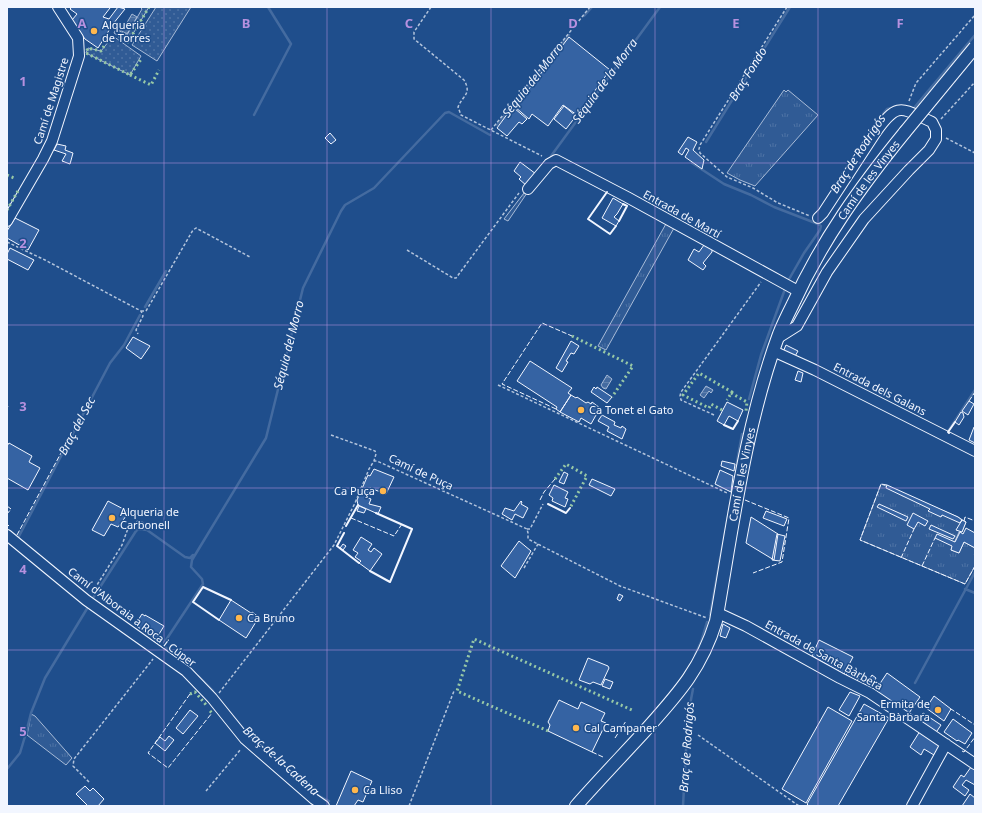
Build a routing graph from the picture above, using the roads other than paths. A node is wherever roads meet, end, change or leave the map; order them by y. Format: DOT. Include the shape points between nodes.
graph roads {
  1 [pos="58,7"];
  2 [pos="975,47"];
  3 [pos="528,189"];
  4 [pos="818,218"];
  5 [pos="7,221"];
  6 [pos="798,291"];
  7 [pos="778,338"];
  8 [pos="773,351"];
  9 [pos="975,450"];
  10 [pos="7,535"];
  11 [pos="717,617"];
  12 [pos="946,744"];
  13 [pos="975,764"];
  14 [pos="324,806"];
  15 [pos="576,806"];
  16 [pos="912,806"];
  1 -- 5 [label="street, Camí de Magistre" via="78,38 79,56 52,142"];
  2 -- 6 [label="main road, Camí de les Vinyes, bridge" via="870,175 833,229"];
  3 -- 6 [label="street, Entrada de Martí" via="556,160"];
  4 -- 7 [label="street" via="862,151 892,112 905,110 932,122 936,139 929,150 864,219 827,272 797,326"];
  6 -- 7 [label="main road, Camí de les Vinyes"];
  7 -- 8 [label="main road, Camí de les Vinyes"];
  8 -- 9 [label="street, Entrada dels Galans"];
  8 -- 11 [label="main road, Camí de les Vinyes" via="751,427"];
  10 -- 14 [label="street, Camí d'Alboraia a Roca i Cúper" via="86,600 186,671 248,741"];
  11 -- 12 [label="street, Entrada de Santa Bàrbera" via="746,626 870,693"];
  11 -- 15 [label="main road, Camí de les Vinyes" via="711,639 698,665 678,694"];
  12 -- 13 [label="street, Entrada de Santa Bàrbera"];
  12 -- 16 [label="street"];
}
